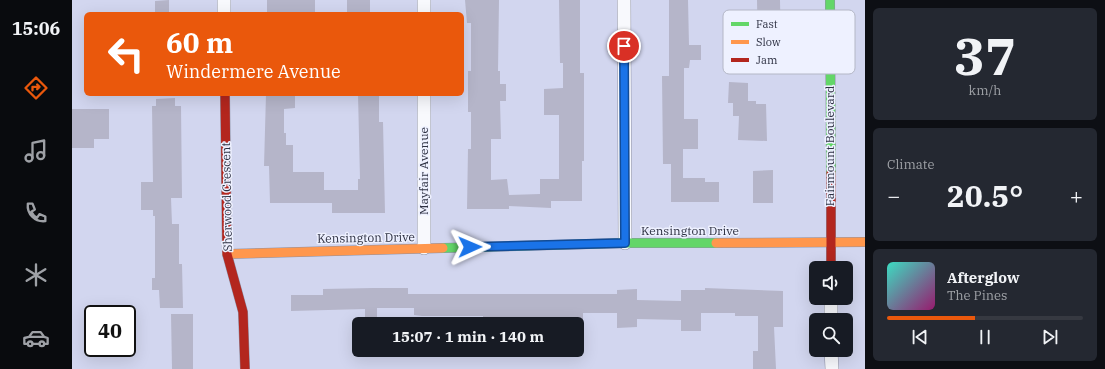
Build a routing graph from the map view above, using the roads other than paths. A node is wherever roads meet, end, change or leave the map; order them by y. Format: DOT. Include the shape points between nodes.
graph roads {
  1 [pos="224,0"];
  2 [pos="424,0"];
  3 [pos="624,0"];
  4 [pos="830,0"];
  5 [pos="830,10"];
  6 [pos="224,12"];
  7 [pos="424,12"];
  8 [pos="830,74"];
  9 [pos="225,96"];
  10 [pos="424,96"];
  11 [pos="865,242"];
  12 [pos="625,243"];
  13 [pos="831,243"];
  14 [pos="424,248"];
  15 [pos="227,254"];
  16 [pos="831,261"];
  17 [pos="831,357"];
  18 [pos="245,369"];
  19 [pos="832,369"];
  1 -- 6 [label="street"];
  2 -- 7 [label="street"];
  3 -- 12 [label="street"];
  4 -- 5 [label="street, Fairmount Boulevard"];
  8 -- 13 [label="street, Fairmount Boulevard"];
  9 -- 15 [label="street, Sherwood Crescent"];
  10 -- 14 [label="street, Mayfair Avenue"];
  11 -- 13 [label="street, Kensington Drive"];
  12 -- 13 [label="street, Kensington Drive"];
  12 -- 14 [label="street, Kensington Drive"];
  13 -- 16 [label="street, Fairmount Boulevard"];
  14 -- 15 [label="street, Kensington Drive"];
  15 -- 18 [label="street, Sherwood Crescent" via="243,312"];
  17 -- 19 [label="street"];
}
